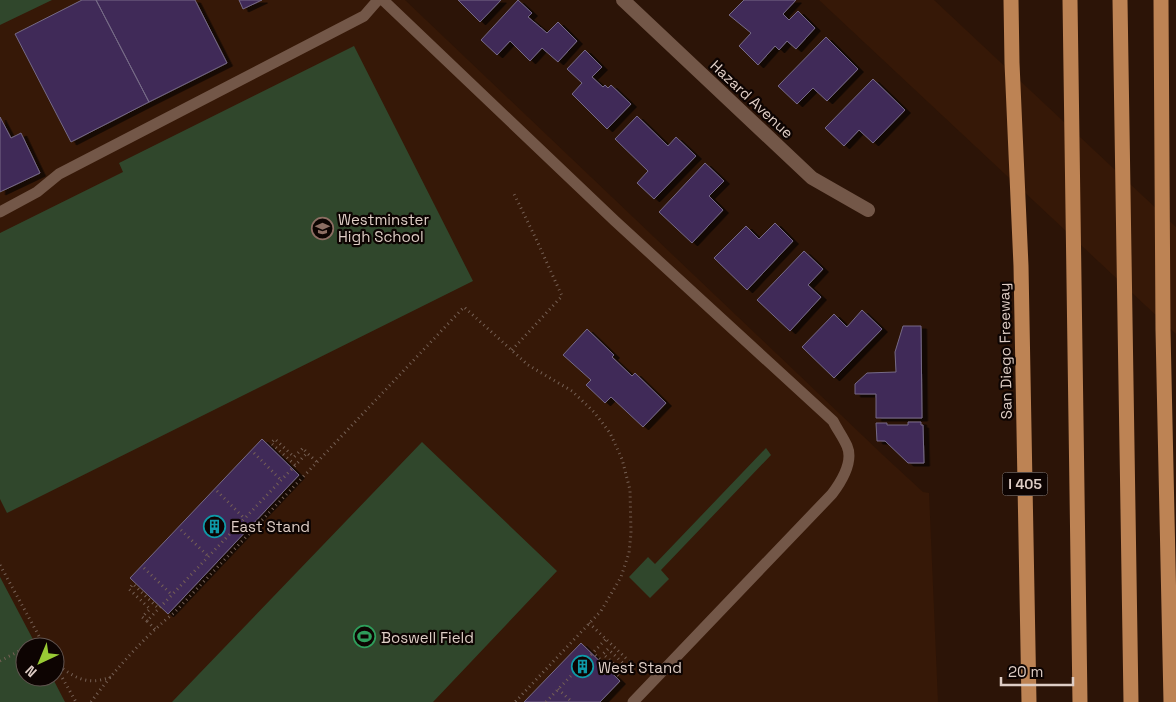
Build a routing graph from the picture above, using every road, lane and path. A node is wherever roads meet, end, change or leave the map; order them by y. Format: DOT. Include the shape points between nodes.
graph roads {
  1 [pos="378,0"];
  2 [pos="383,0"];
  3 [pos="623,0"];
  4 [pos="1011,0"];
  5 [pos="1070,0"];
  6 [pos="1120,0"];
  7 [pos="1161,0"];
  8 [pos="514,194"];
  9 [pos="868,210"];
  10 [pos="0,212"];
  11 [pos="512,350"];
  12 [pos="254,453"];
  13 [pos="307,453"];
  14 [pos="317,462"];
  15 [pos="295,465"];
  16 [pos="281,480"];
  17 [pos="217,491"];
  18 [pos="245,518"];
  19 [pos="181,530"];
  20 [pos="209,557"];
  21 [pos="0,564"];
  22 [pos="144,568"];
  23 [pos="172,595"];
  24 [pos="159,609"];
  25 [pos="147,621"];
  26 [pos="589,623"];
  27 [pos="155,629"];
  28 [pos="39,637"];
  29 [pos="606,639"];
  30 [pos="593,653"];
  31 [pos="15,654"];
  32 [pos="0,661"];
  33 [pos="65,671"];
  34 [pos="112,677"];
  35 [pos="65,682"];
  36 [pos="558,688"];
  37 [pos="76,702"];
  38 [pos="91,702"];
  39 [pos="515,702"];
  40 [pos="546,702"];
  41 [pos="572,702"];
  42 [pos="633,702"];
  43 [pos="1029,702"];
  44 [pos="1080,702"];
  45 [pos="1131,702"];
  46 [pos="1171,702"];
  1 -- 10 [label="lane" via="364,16 59,174 37,192"];
  2 -- 42 [label="lane" via="608,214 833,421 848,448 843,480 832,494"];
  3 -- 9 [label="street, Hazard Avenue" via="812,178"];
  4 -- 43 [label="highway, San Diego Freeway / I 405" via="1021,266"];
  5 -- 44 [label="highway"];
  6 -- 45 [label="highway"];
  7 -- 46 [label="highway" via="1163,330"];
  8 -- 11 [label="path" via="562,296"];
  11 -- 14 [label="path" via="464,307"];
  11 -- 26 [label="path" via="528,365 572,391 594,412 610,433 622,459 630,490 629,553 621,577 601,611"];
  12 -- 16 [label="path"];
  13 -- 14 [label="path"];
  13 -- 15 [label="path"];
  13 -- 15 [label="path" via="303,448 294,457 275,439 272,443"];
  14 -- 27 [label="path"];
  15 -- 16 [label="path"];
  16 -- 18 [label="path"];
  17 -- 18 [label="path"];
  18 -- 20 [label="path"];
  19 -- 20 [label="path"];
  20 -- 23 [label="path"];
  21 -- 28 [label="path"];
  22 -- 23 [label="path"];
  23 -- 24 [label="path"];
  24 -- 25 [label="path"];
  24 -- 25 [label="path" via="133,584 129,589 150,609 142,617"];
  25 -- 27 [label="path"];
  26 -- 29 [label="path"];
  26 -- 39 [label="path"];
  27 -- 34 [label="path"];
  29 -- 30 [label="path"];
  29 -- 30 [label="path" via="631,663 627,667 608,650 603,654 623,672 619,676"];
  30 -- 36 [label="path"];
  31 -- 32 [label="path"];
  33 -- 34 [label="path" via="77,679 88,681"];
  34 -- 38 [label="path"];
  35 -- 37 [label="path"];
  36 -- 40 [label="path"];
  36 -- 41 [label="path"];
}
